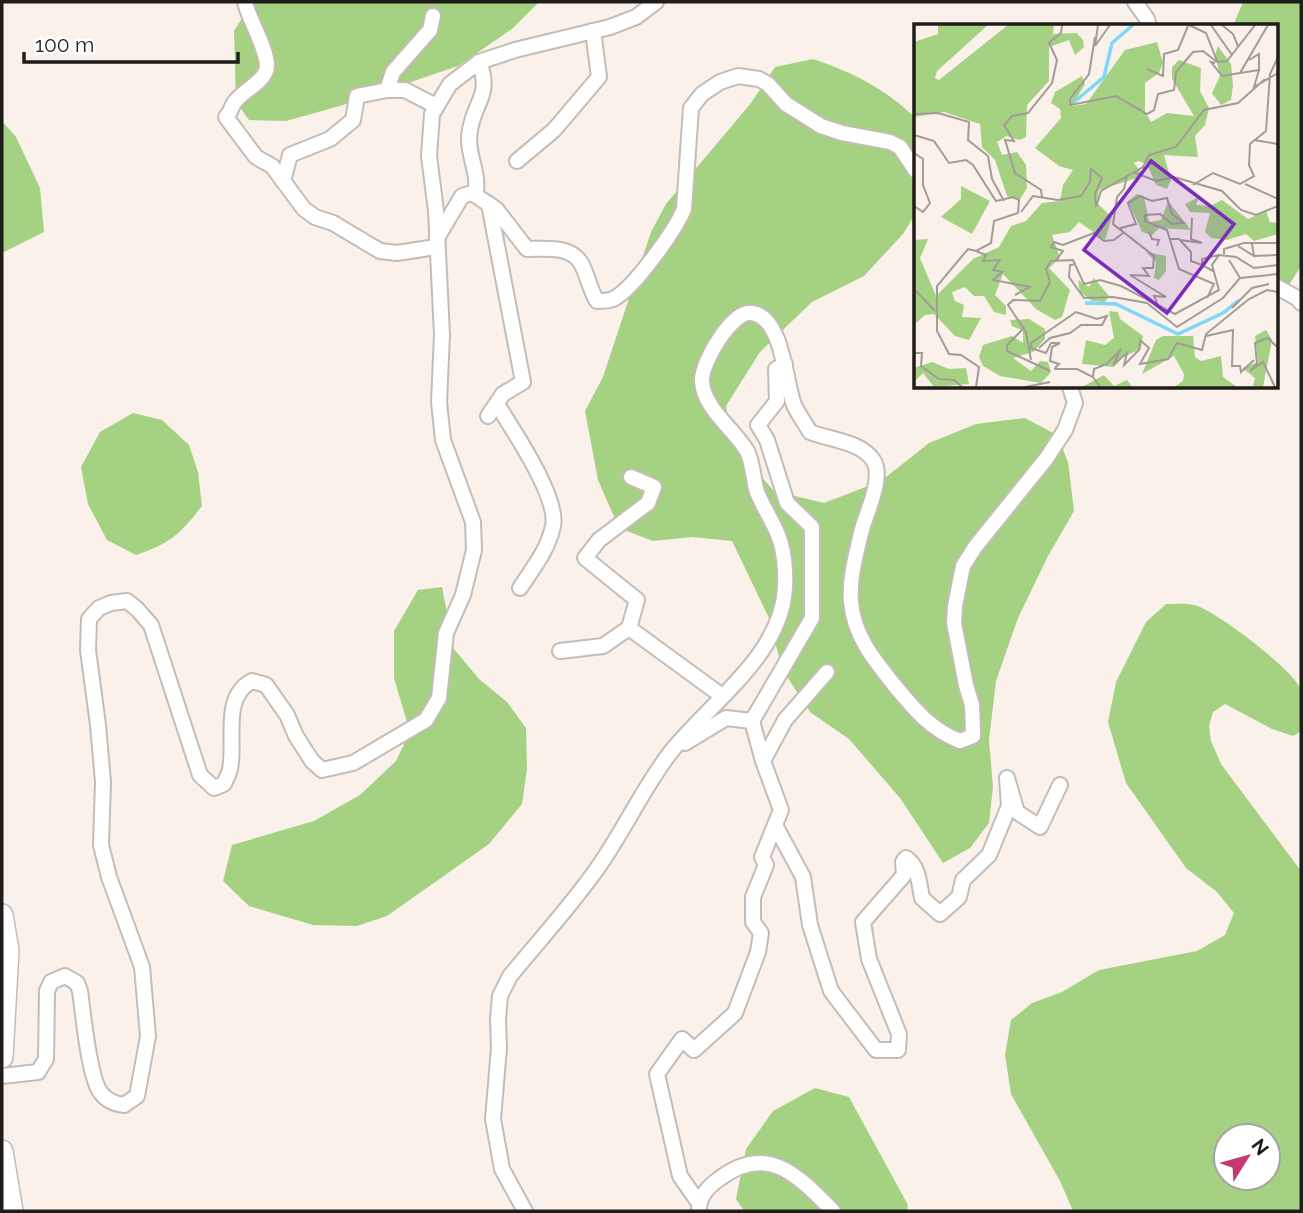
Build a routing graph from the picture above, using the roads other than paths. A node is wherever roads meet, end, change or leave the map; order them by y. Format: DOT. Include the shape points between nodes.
graph roads {
  1 [pos="245,2"];
  2 [pos="656,2"];
  3 [pos="1135,2"];
  4 [pos="433,16"];
  5 [pos="1148,24"];
  6 [pos="593,31"];
  7 [pos="479,62"];
  8 [pos="387,90"];
  9 [pos="436,106"];
  10 [pos="517,161"];
  11 [pos="914,169"];
  12 [pos="283,181"];
  13 [pos="475,195"];
  14 [pos="489,204"];
  15 [pos="436,243"];
  16 [pos="1278,288"];
  17 [pos="1301,303"];
  18 [pos="786,364"];
  19 [pos="1070,388"];
  20 [pos="631,477"];
  21 [pos="520,587"];
  22 [pos="629,628"];
  23 [pos="560,651"];
  24 [pos="827,672"];
  25 [pos="722,696"];
  26 [pos="752,721"];
  27 [pos="672,751"];
  28 [pos="763,761"];
  29 [pos="1060,785"];
  30 [pos="775,825"];
  31 [pos="2,915"];
  32 [pos="2,1057"];
  33 [pos="2,1076"];
  34 [pos="2,1151"];
  35 [pos="699,1207"];
  36 [pos="12,1211"];
  37 [pos="525,1211"];
  38 [pos="833,1211"];
  1 -- 12 [label="street" via="268,61 266,72 226,117 256,156 272,166"];
  2 -- 6 [label="street" via="636,17"];
  3 -- 5 [label="street"];
  4 -- 8 [label="street" via="430,30 393,72"];
  6 -- 7 [label="street"];
  6 -- 10 [label="street" via="599,76 554,130"];
  7 -- 9 [label="street" via="450,84"];
  7 -- 13 [label="street" via="485,76 484,92 470,130 478,184"];
  8 -- 9 [label="street" via="405,90"];
  8 -- 12 [label="street" via="357,96 353,120 330,139 290,155"];
  9 -- 15 [label="street" via="429,138"];
  11 -- 14 [label="street" via="901,147 821,125 786,104 768,84 738,76 702,94 691,108 684,209 629,287 612,300 597,301 573,254 527,249"];
  12 -- 15 [label="street" via="315,217 380,251 397,253"];
  13 -- 14 [label="street"];
  13 -- 15 [label="street" via="462,196"];
  14 -- 21 [label="street" via="523,382 503,394 492,410 529,457 546,491 554,523 545,550"];
  15 -- 33 [label="street" via="443,440 473,522 474,550 463,595 446,633 439,698 426,720 353,763 322,770 266,685 252,681 242,686 234,703 230,769 224,784 214,788 200,775 151,625 127,601 99,608 89,619 88,650 103,782 101,845 142,967 148,1036 137,1096 124,1105 113,1104 100,1092 80,991 65,976 51,982 47,991 46,1059 38,1072"];
  16 -- 17 [label="street"];
  18 -- 19 [label="street" via="794,404 810,432 862,450 874,462 873,498 851,579 851,603 860,638 913,708 941,733 960,741 973,736 972,705 954,623 963,566 1065,430 1075,403"];
  18 -- 25 [label="street" via="765,319 752,313 740,315 723,332 705,361 702,381 707,398 748,453 757,492 779,537 785,576 776,628"];
  18 -- 26 [label="street" via="776,369 777,401 758,425 788,503 812,527 812,618"];
  20 -- 22 [label="street" via="654,486 648,503 599,540 585,558 637,600"];
  22 -- 23 [label="street" via="603,646"];
  22 -- 25 [label="street"];
  24 -- 28 [label="street" via="785,720"];
  25 -- 27 [label="street"];
  26 -- 27 [label="street" via="726,719"];
  26 -- 28 [label="street"];
  27 -- 37 [label="street" via="594,873 510,976 500,996 493,1119 502,1169"];
  28 -- 30 [label="street" via="781,810"];
  29 -- 30 [label="street" via="1040,827 1017,812 1007,778 1009,806 989,855 963,880 959,897 940,914 922,898 917,871 906,858 904,875 863,922 869,959 899,1034 898,1050 876,1050 831,991 810,925 803,877"];
  30 -- 35 [label="street" via="762,857 766,865 754,897 753,922 761,933 758,952 735,1013 694,1050 682,1039 657,1074 680,1176"];
  31 -- 32 [label="main road" via="9,950"];
  34 -- 36 [label="main road"];
  35 -- 38 [label="street" via="711,1185 746,1163 786,1170"];
}
